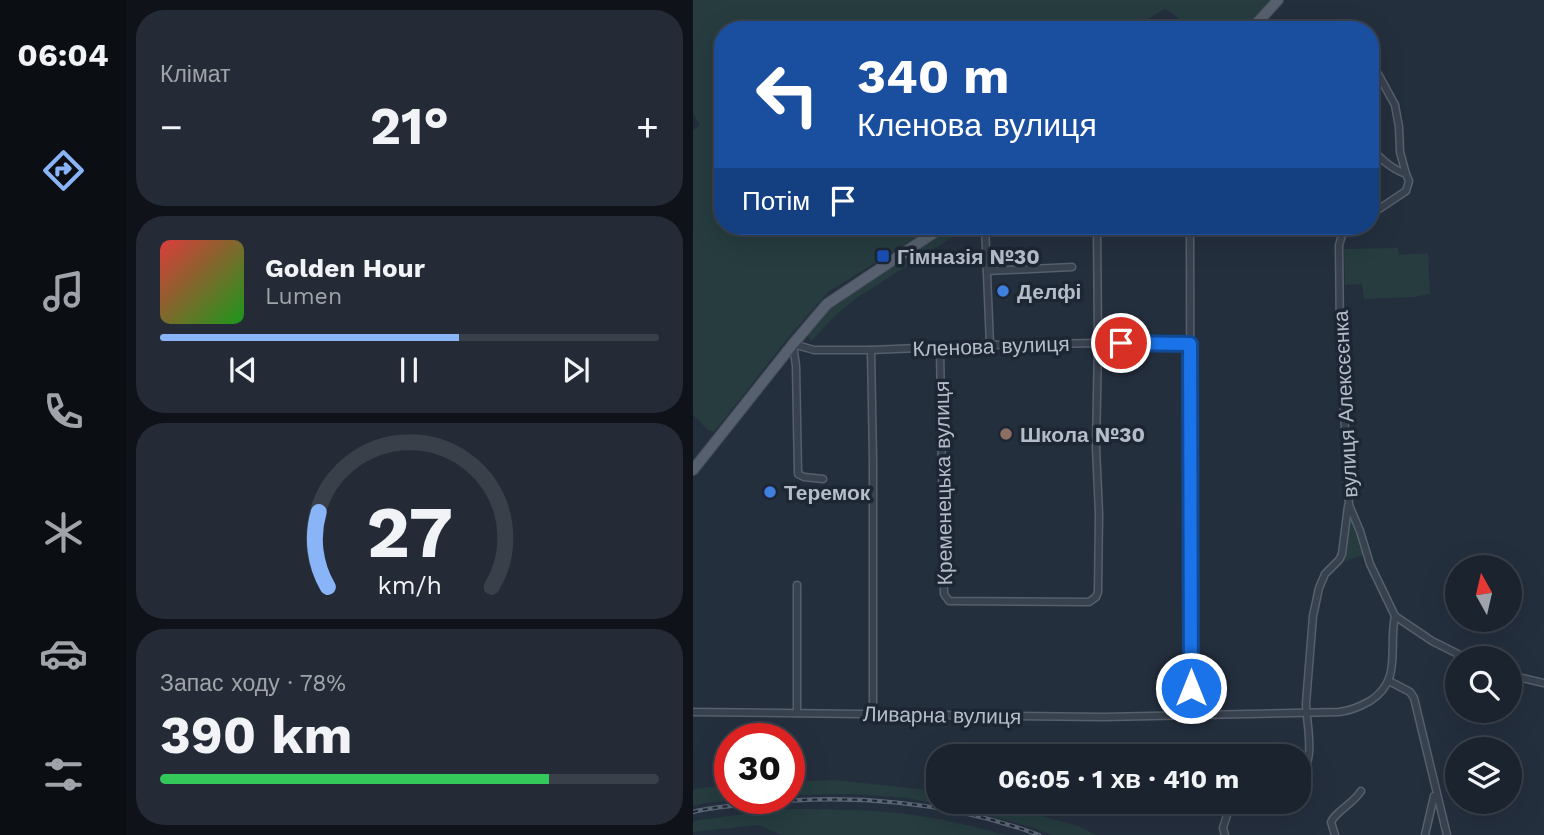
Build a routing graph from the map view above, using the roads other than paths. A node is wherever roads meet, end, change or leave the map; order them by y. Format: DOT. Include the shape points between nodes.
graph roads {
  1 [pos="1278,0"];
  2 [pos="1264,21"];
  3 [pos="1379,76"];
  4 [pos="1379,157"];
  5 [pos="1406,174"];
  6 [pos="1379,209"];
  7 [pos="930,235"];
  8 [pos="985,235"];
  9 [pos="1097,235"];
  10 [pos="1190,235"];
  11 [pos="1342,235"];
  12 [pos="1072,267"];
  13 [pos="987,271"];
  14 [pos="1098,343"];
  15 [pos="793,344"];
  16 [pos="1190,344"];
  17 [pos="990,345"];
  18 [pos="940,348"];
  19 [pos="871,350"];
  20 [pos="693,470"];
  21 [pos="823,479"];
  22 [pos="1349,505"];
  23 [pos="797,585"];
  24 [pos="1395,616"];
  25 [pos="1445,648"];
  26 [pos="1522,678"];
  27 [pos="1389,681"];
  28 [pos="1544,683"];
  29 [pos="693,712"];
  30 [pos="797,713"];
  31 [pos="1305,713"];
  32 [pos="873,714"];
  33 [pos="1191,714"];
  34 [pos="1309,744"];
  35 [pos="1361,791"];
  36 [pos="1435,791"];
  37 [pos="1227,814"];
  38 [pos="1225,835"];
  39 [pos="1335,835"];
  40 [pos="1425,835"];
  41 [pos="1447,835"];
  1 -- 2 [label="main road"];
  3 -- 5 [label="street" via="1395,105"];
  4 -- 5 [label="street"];
  5 -- 6 [label="street" via="1406,191"];
  7 -- 15 [label="main road" via="832,299"];
  8 -- 13 [label="street"];
  9 -- 14 [label="street, Кременецька вулиця"];
  10 -- 16 [label="street"];
  11 -- 22 [label="street, вулиця Алексєєнка" via="1340,334"];
  12 -- 13 [label="street"];
  13 -- 17 [label="street"];
  14 -- 16 [label="street, Кленова вулиця"];
  14 -- 17 [label="street, Кленова вулиця"];
  14 -- 18 [label="street, Кременецька вулиця" via="1098,592 1089,602 949,601 944,594"];
  15 -- 19 [label="street, Кленова вулиця" via="814,350"];
  15 -- 20 [label="main road"];
  15 -- 21 [label="street" via="798,474"];
  16 -- 33 [label="street"];
  17 -- 18 [label="street, Кленова вулиця"];
  18 -- 19 [label="street, Кленова вулиця"];
  19 -- 32 [label="street"];
  22 -- 24 [label="street, вулиця Алексєєнка"];
  22 -- 31 [label="street" via="1342,554 1325,574 1313,616"];
  23 -- 30 [label="street"];
  24 -- 25 [label="street"];
  24 -- 27 [label="street"];
  26 -- 28 [label="street"];
  27 -- 31 [label="street, Ливарна вулиця" via="1379,694 1354,708"];
  27 -- 36 [label="street" via="1412,694"];
  29 -- 30 [label="street, Ливарна вулиця"];
  30 -- 32 [label="street, Ливарна вулиця"];
  31 -- 33 [label="street, Ливарна вулиця"];
  31 -- 34 [label="street"];
  32 -- 33 [label="street, Ливарна вулиця"];
  35 -- 39 [label="street" via="1333,817"];
  36 -- 40 [label="street"];
  36 -- 41 [label="street"];
  37 -- 38 [label="street"];
}
